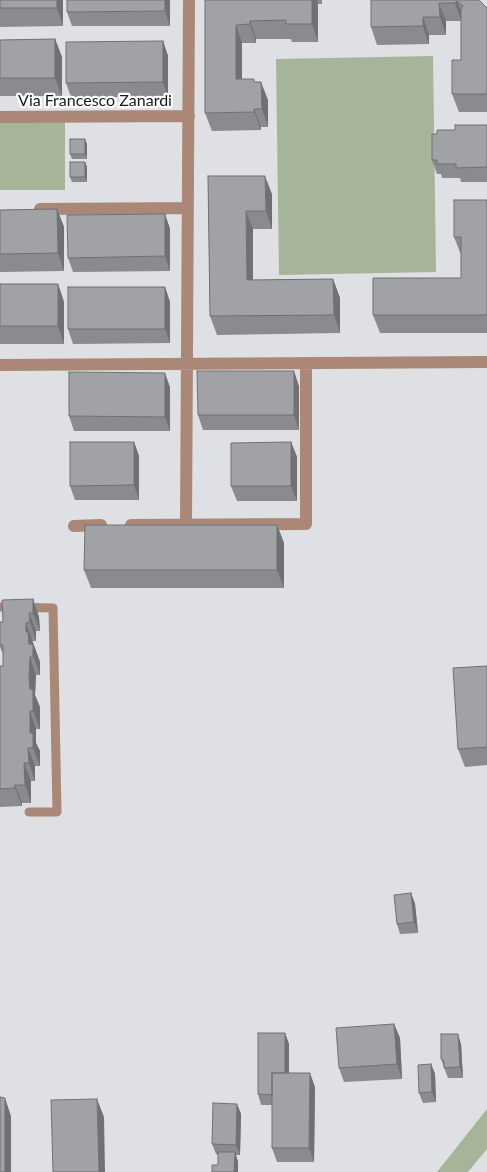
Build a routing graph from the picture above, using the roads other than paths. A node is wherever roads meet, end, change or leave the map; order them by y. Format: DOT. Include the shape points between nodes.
graph roads {
  1 [pos="189,0"];
  2 [pos="189,116"];
  3 [pos="0,117"];
  4 [pos="188,208"];
  5 [pos="30,209"];
  6 [pos="487,362"];
  7 [pos="306,363"];
  8 [pos="187,364"];
  9 [pos="0,365"];
  10 [pos="186,524"];
  11 [pos="74,526"];
  12 [pos="0,606"];
  13 [pos="29,812"];
  1 -- 2 [label="street, Via Francesco Zanardi"];
  2 -- 3 [label="street, Via Francesco Zanardi"];
  2 -- 4 [label="street, Via Francesco Zanardi"];
  4 -- 5 [label="street"];
  4 -- 8 [label="street, Via Francesco Zanardi"];
  6 -- 7 [label="street"];
  7 -- 8 [label="street"];
  7 -- 10 [label="street" via="306,524"];
  8 -- 9 [label="street"];
  8 -- 10 [label="street, Via Francesco Zanardi"];
  10 -- 11 [label="street"];
  12 -- 13 [label="lane" via="53,608 57,812"];
}
